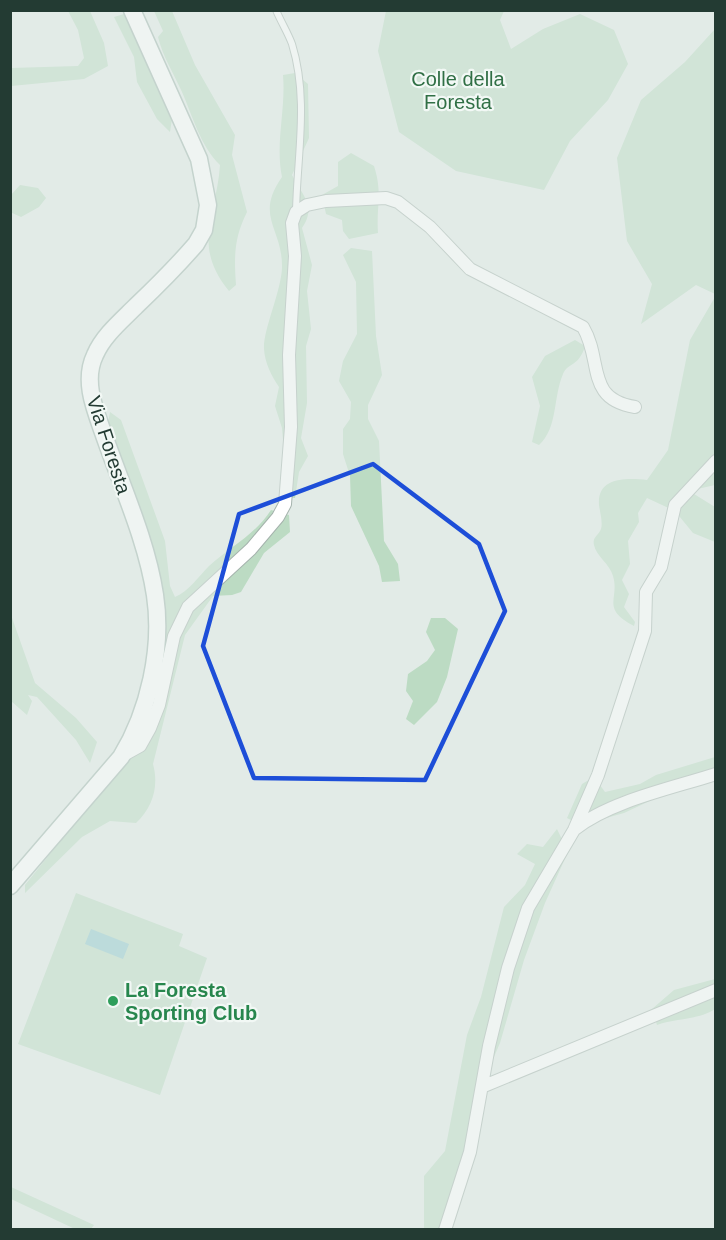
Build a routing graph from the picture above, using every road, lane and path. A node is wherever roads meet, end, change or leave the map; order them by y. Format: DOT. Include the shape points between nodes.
graph roads {
  1 [pos="132,10"];
  2 [pos="276,10"];
  3 [pos="296,212"];
  4 [pos="635,407"];
  5 [pos="716,461"];
  6 [pos="121,757"];
  7 [pos="716,774"];
  8 [pos="574,830"];
  9 [pos="10,886"];
  10 [pos="716,990"];
  11 [pos="484,1086"];
  12 [pos="445,1230"];
  1 -- 6 [label="main road, Via Foresta" via="199,159 208,205 204,230 196,244 112,330 90,367 94,406 146,558 158,624 142,712"];
  2 -- 3 [label="lane" via="291,42 302,105"];
  3 -- 4 [label="street" via="326,201 386,198 398,202 470,269 583,327 589,337 600,387 618,404"];
  3 -- 6 [label="street" via="292,223 295,256 289,355 291,427 285,504 251,549 188,607 174,636 150,728 140,746"];
  5 -- 8 [label="street" via="675,505 661,567 646,592 645,631 629,684 598,775"];
  6 -- 9 [label="main road, Via Foresta"];
  7 -- 8 [label="street" via="622,806"];
  8 -- 11 [label="street" via="528,908 508,968 489,1046"];
  10 -- 11 [label="street"];
  11 -- 12 [label="street" via="470,1152"];
}
